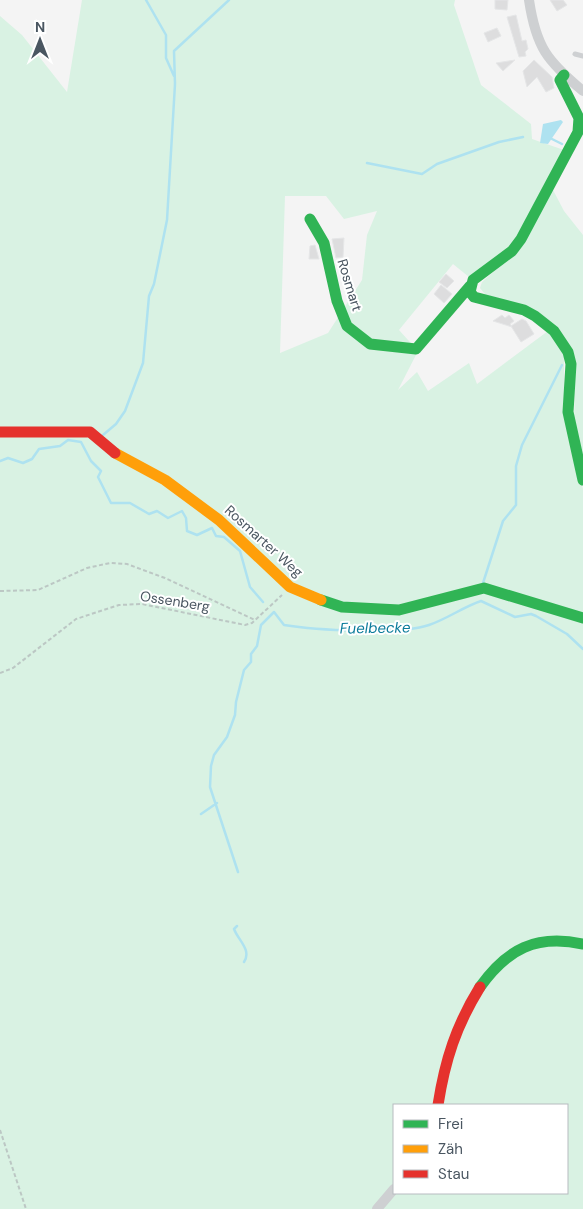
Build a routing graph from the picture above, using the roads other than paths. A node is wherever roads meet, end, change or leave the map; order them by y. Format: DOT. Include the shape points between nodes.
graph roads {
  1 [pos="529,0"];
  2 [pos="575,54"];
  3 [pos="583,56"];
  4 [pos="564,75"];
  5 [pos="583,91"];
  6 [pos="310,218"];
  7 [pos="470,286"];
  8 [pos="0,432"];
  9 [pos="583,480"];
  10 [pos="583,618"];
  11 [pos="583,944"];
  12 [pos="438,1104"];
  13 [pos="393,1190"];
  14 [pos="377,1209"];
  1 -- 4 [label="street, Rosmart" via="542,49"];
  2 -- 3 [label="lane"];
  4 -- 5 [label="street, Rosmart"];
  4 -- 7 [label="street, Rosmart" via="560,80 579,118 578,132 512,252 473,280"];
  6 -- 7 [label="street, Rosmart" via="324,243 332,284 347,326 370,344 416,349"];
  7 -- 9 [label="street" via="474,297 535,316 554,330 568,352 571,364 568,412"];
  8 -- 10 [label="street, Rosmarter Weg" via="90,432 117,455 165,480 219,520 290,587 310,597 342,607 399,610 484,588"];
  11 -- 12 [label="street" via="540,941 511,953 485,981 453,1041 444,1068"];
  13 -- 14 [label="street"];
}
